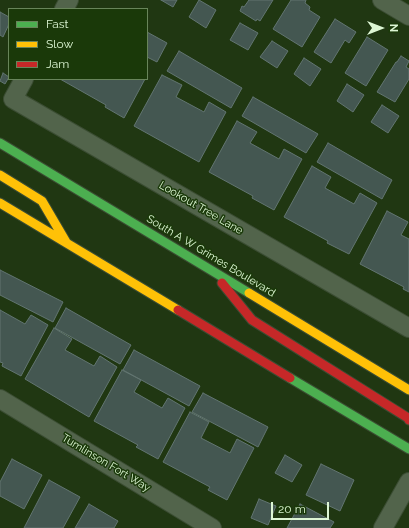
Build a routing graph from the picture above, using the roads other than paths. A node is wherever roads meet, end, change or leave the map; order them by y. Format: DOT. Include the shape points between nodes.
graph roads {
  1 [pos="382,0"];
  2 [pos="409,16"];
  3 [pos="23,80"];
  4 [pos="0,143"];
  5 [pos="0,176"];
  6 [pos="0,204"];
  7 [pos="68,244"];
  8 [pos="213,271"];
  9 [pos="409,328"];
  10 [pos="409,390"];
  11 [pos="2,403"];
  12 [pos="409,420"];
  13 [pos="409,449"];
  14 [pos="409,482"];
  15 [pos="207,527"];
  16 [pos="383,528"];
  1 -- 2 [label="street"];
  3 -- 9 [label="street, Lookout Tree Lane" via="13,98"];
  4 -- 8 [label="main road, South A W Grimes Boulevard"];
  5 -- 7 [label="main road" via="42,201"];
  6 -- 7 [label="main road"];
  7 -- 13 [label="main road"];
  8 -- 10 [label="main road, South A W Grimes Boulevard"];
  8 -- 12 [label="main road" via="252,320"];
  11 -- 15 [label="street, Tumlinson Fort Way"];
  14 -- 16 [label="street"];
}
